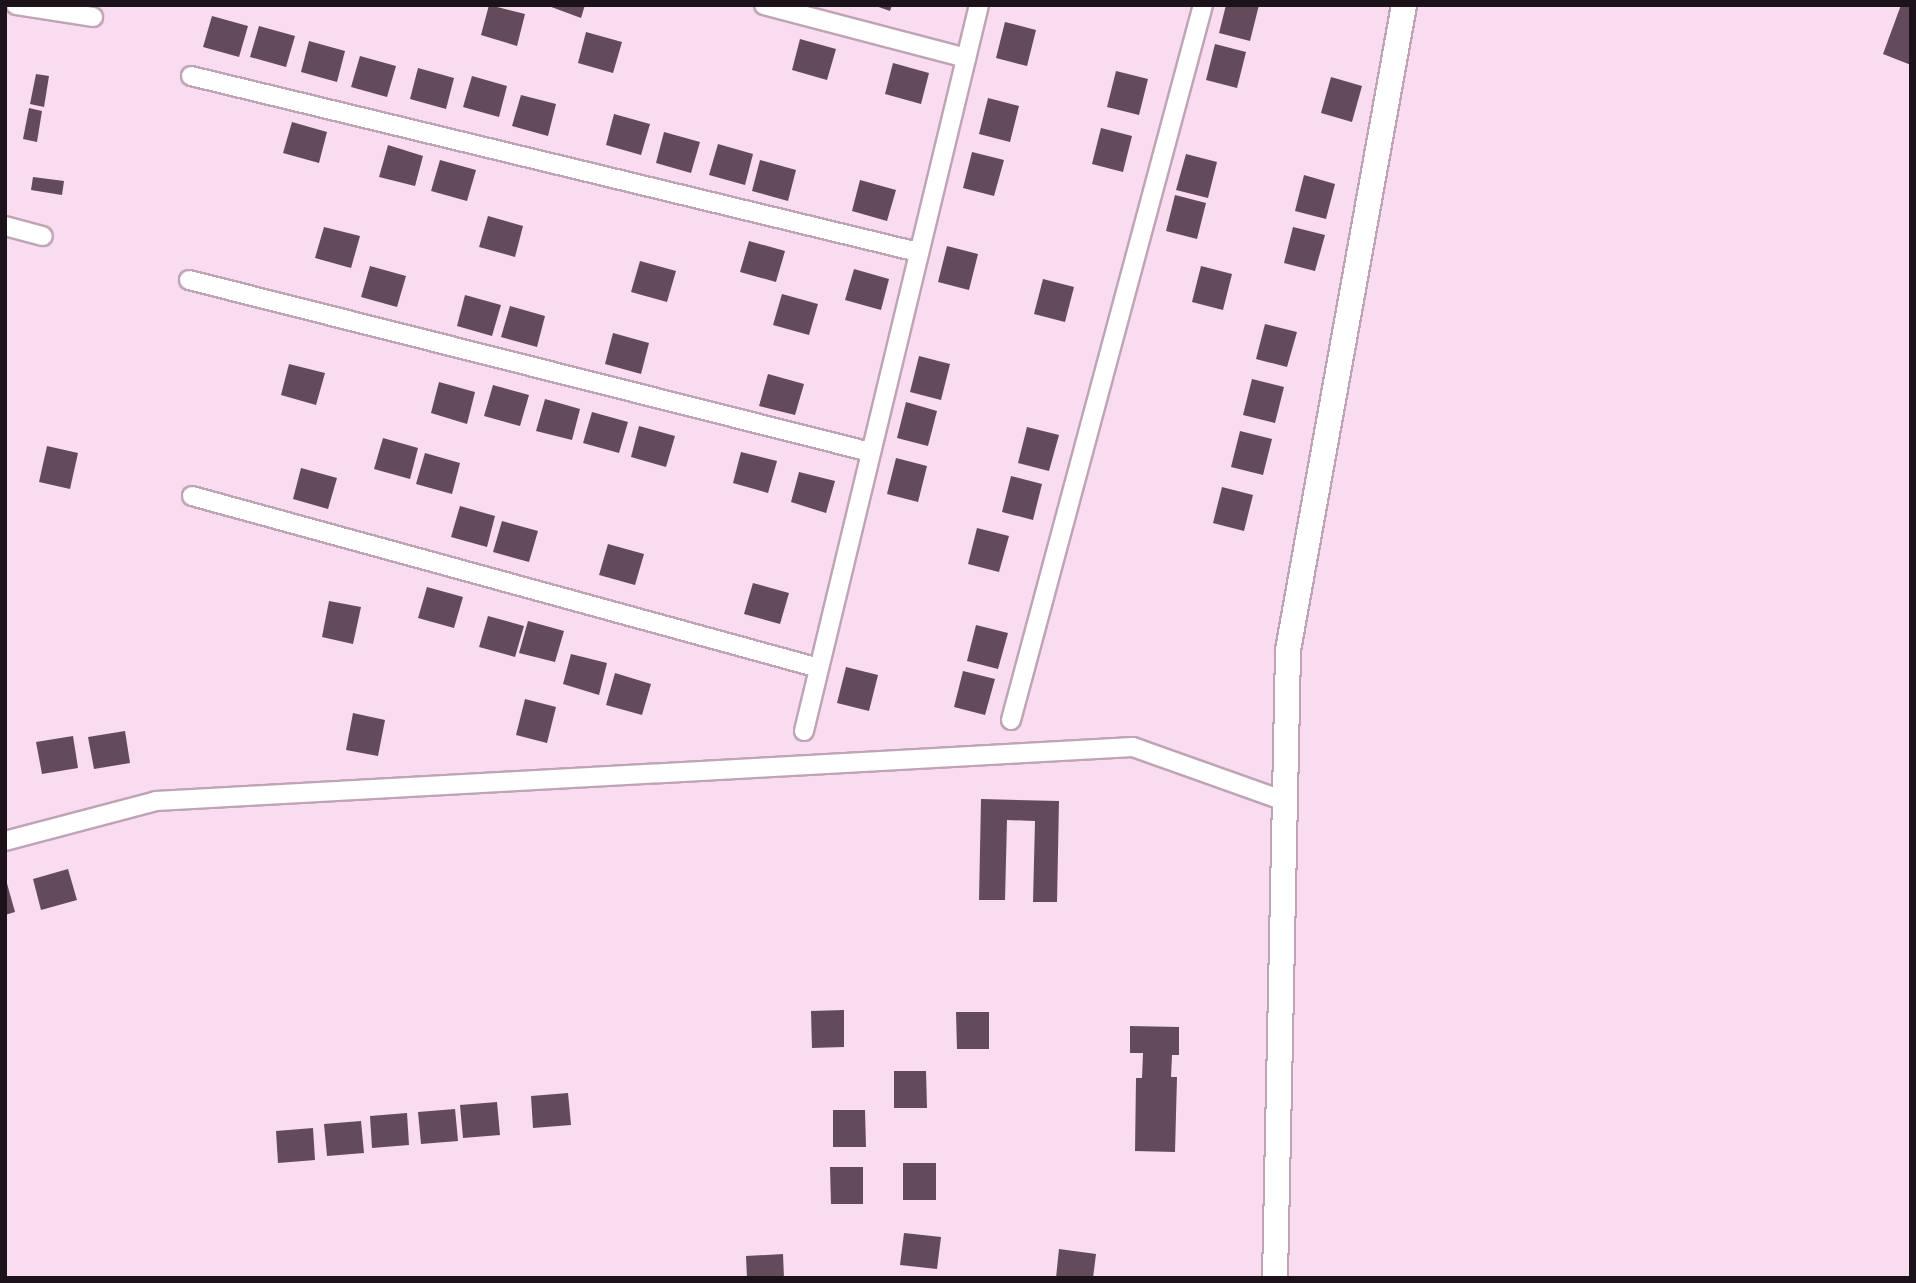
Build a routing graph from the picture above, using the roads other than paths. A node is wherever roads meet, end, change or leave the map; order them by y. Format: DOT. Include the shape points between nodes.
graph roads {
  1 [pos="16,5"];
  2 [pos="764,5"];
  3 [pos="979,5"];
  4 [pos="1203,5"];
  5 [pos="1404,5"];
  6 [pos="93,17"];
  7 [pos="966,58"];
  8 [pos="191,76"];
  9 [pos="5,226"];
  10 [pos="43,236"];
  11 [pos="918,252"];
  12 [pos="189,280"];
  13 [pos="870,452"];
  14 [pos="192,496"];
  15 [pos="819,668"];
  16 [pos="1011,720"];
  17 [pos="804,731"];
  18 [pos="1282,800"];
  19 [pos="5,841"];
  20 [pos="1275,1278"];
  1 -- 6 [label="street"];
  2 -- 7 [label="street"];
  3 -- 7 [label="street"];
  4 -- 16 [label="street"];
  5 -- 18 [label="street" via="1288,650"];
  7 -- 11 [label="street"];
  8 -- 11 [label="street"];
  9 -- 10 [label="street"];
  11 -- 13 [label="street"];
  12 -- 13 [label="street"];
  13 -- 15 [label="street"];
  14 -- 15 [label="street"];
  15 -- 17 [label="street"];
  18 -- 19 [label="street" via="1133,747 156,802"];
  18 -- 20 [label="street"];
}
